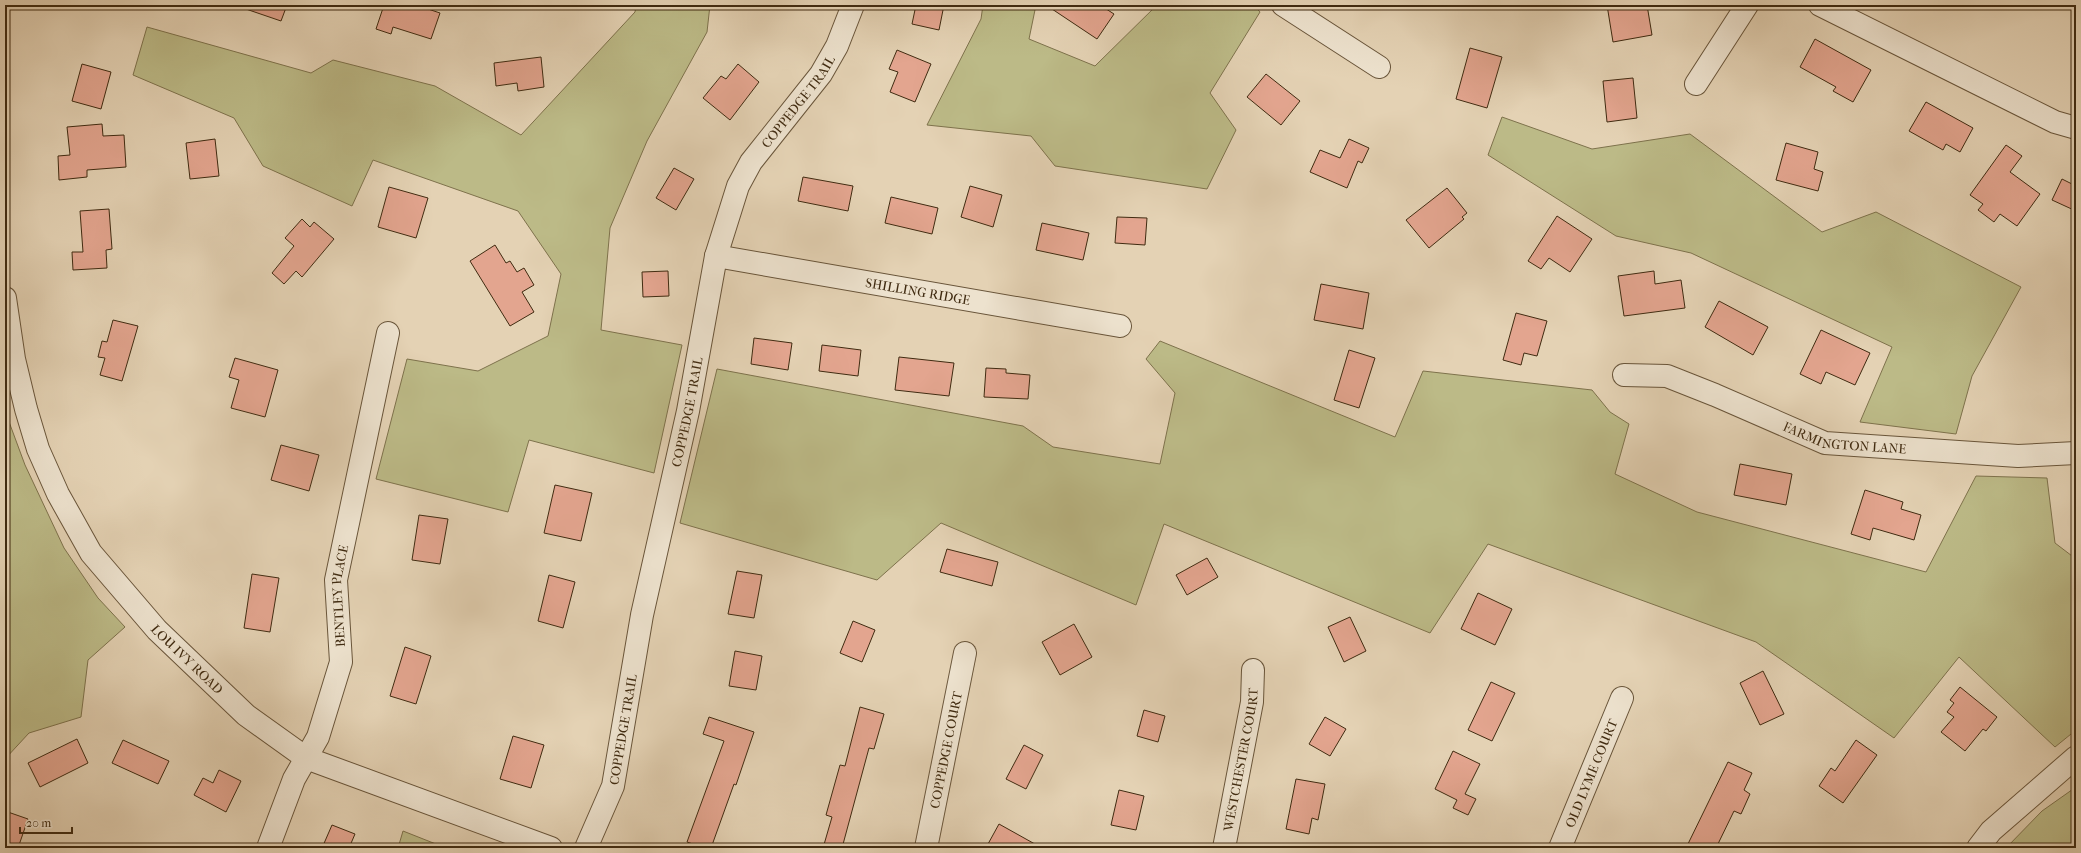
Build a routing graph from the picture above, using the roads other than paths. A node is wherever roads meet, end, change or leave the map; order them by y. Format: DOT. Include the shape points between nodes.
graph roads {
  1 [pos="853,5"];
  2 [pos="1283,5"];
  3 [pos="1747,5"];
  4 [pos="1820,5"];
  5 [pos="1379,67"];
  6 [pos="1696,84"];
  7 [pos="2076,128"];
  8 [pos="716,256"];
  9 [pos="5,298"];
  10 [pos="1120,326"];
  11 [pos="388,333"];
  12 [pos="1624,375"];
  13 [pos="2076,453"];
  14 [pos="965,653"];
  15 [pos="1253,670"];
  16 [pos="1622,698"];
  17 [pos="2076,757"];
  18 [pos="306,758"];
  19 [pos="268,848"];
  20 [pos="551,848"];
  21 [pos="586,848"];
  22 [pos="926,848"];
  23 [pos="1224,848"];
  24 [pos="1560,848"];
  25 [pos="1978,848"];
  1 -- 8 [label="street, COPPEDGE TRAIL" via="837,46 821,74 751,162 738,186"];
  2 -- 5 [label="street"];
  3 -- 6 [label="street"];
  4 -- 7 [label="street" via="2055,122"];
  8 -- 10 [label="street, SHILLING RIDGE"];
  8 -- 21 [label="street, COPPEDGE TRAIL" via="688,411 642,615 613,786"];
  9 -- 18 [label="street, LOU IVY ROAD" via="14,359 38,449 58,494 91,553 157,630 246,714"];
  11 -- 18 [label="street, BENTLEY PLACE" via="336,580 341,662 318,737"];
  12 -- 13 [label="street, FARMINGTON LANE" via="1667,376 1825,444 2018,456"];
  14 -- 22 [label="street, COPPEDGE COURT"];
  15 -- 23 [label="street, WESTCHESTER COURT" via="1252,702"];
  16 -- 24 [label="street, OLD LYME COURT"];
  17 -- 25 [label="street" via="1991,831"];
  18 -- 19 [label="street, BENTLEY PLACE" via="294,779"];
  18 -- 20 [label="street, LOU IVY ROAD"];
}
